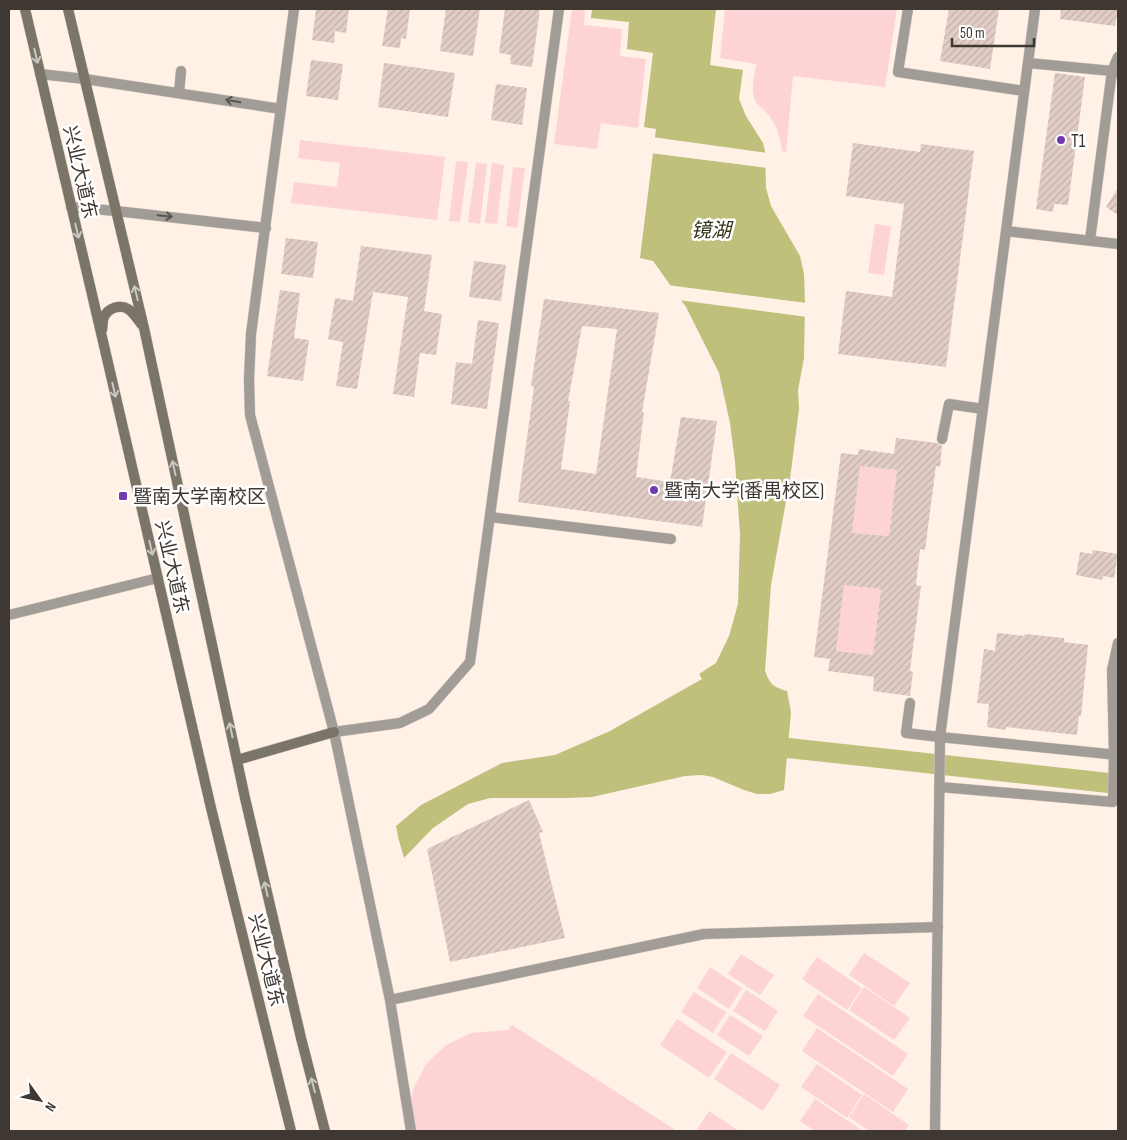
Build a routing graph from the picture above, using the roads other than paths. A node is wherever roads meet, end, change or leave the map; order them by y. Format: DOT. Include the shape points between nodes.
graph roads {
  1 [pos="25,9"];
  2 [pos="68,9"];
  3 [pos="294,9"];
  4 [pos="559,9"];
  5 [pos="908,9"];
  6 [pos="1035,9"];
  7 [pos="1118,57"];
  8 [pos="1028,63"];
  9 [pos="181,70"];
  10 [pos="1115,72"];
  11 [pos="40,74"];
  12 [pos="84,78"];
  13 [pos="1024,91"];
  14 [pos="179,93"];
  15 [pos="281,109"];
  16 [pos="71,207"];
  17 [pos="116,211"];
  18 [pos="266,228"];
  19 [pos="1006,231"];
  20 [pos="1090,240"];
  21 [pos="1118,244"];
  22 [pos="144,328"];
  23 [pos="102,337"];
  24 [pos="983,409"];
  25 [pos="942,439"];
  26 [pos="490,517"];
  27 [pos="671,539"];
  28 [pos="158,578"];
  29 [pos="9,615"];
  30 [pos="1118,643"];
  31 [pos="910,703"];
  32 [pos="334,732"];
  33 [pos="940,738"];
  34 [pos="1116,755"];
  35 [pos="237,760"];
  36 [pos="940,787"];
  37 [pos="938,927"];
  38 [pos="390,1000"];
  39 [pos="291,1131"];
  40 [pos="325,1131"];
  41 [pos="411,1131"];
  42 [pos="935,1131"];
  1 -- 11 [label="main road, 兴业大道东, one-way"];
  2 -- 12 [label="main road, 兴业大道东"];
  3 -- 15 [label="street"];
  4 -- 26 [label="street"];
  5 -- 13 [label="street" via="898,72"];
  6 -- 8 [label="street"];
  7 -- 10 [label="street"];
  8 -- 10 [label="street"];
  8 -- 13 [label="street"];
  9 -- 14 [label="street"];
  10 -- 20 [label="street"];
  11 -- 12 [label="street"];
  11 -- 16 [label="main road, 兴业大道东"];
  12 -- 14 [label="street"];
  12 -- 17 [label="main road, 兴业大道东"];
  13 -- 19 [label="street"];
  15 -- 14 [label="street, one-way"];
  15 -- 18 [label="street"];
  16 -- 17 [label="street"];
  16 -- 23 [label="main road, 兴业大道东, one-way"];
  17 -- 18 [label="street, one-way"];
  22 -- 17 [label="main road, 兴业大道东, one-way"];
  18 -- 32 [label="street" via="251,334 250,415"];
  19 -- 20 [label="street"];
  19 -- 24 [label="street"];
  20 -- 21 [label="street"];
  22 -- 23 [label="main road" via="130,310 115,307 104,318"];
  35 -- 22 [label="main road, 兴业大道东, one-way"];
  23 -- 28 [label="main road, 兴业大道东, one-way"];
  24 -- 25 [label="street" via="949,404"];
  24 -- 33 [label="street"];
  26 -- 27 [label="street"];
  26 -- 32 [label="street" via="470,662 429,709 400,723"];
  28 -- 29 [label="street"];
  28 -- 39 [label="main road, 兴业大道东" via="210,808"];
  30 -- 34 [label="street" via="1112,670"];
  31 -- 33 [label="street" via="906,733"];
  32 -- 35 [label="main road"];
  32 -- 38 [label="street"];
  33 -- 34 [label="street"];
  33 -- 36 [label="street"];
  34 -- 36 [label="street" via="1113,802"];
  40 -- 35 [label="main road, 兴业大道东, one-way"];
  36 -- 37 [label="street"];
  37 -- 38 [label="street" via="704,934"];
  37 -- 42 [label="street"];
  38 -- 41 [label="street"];
}
